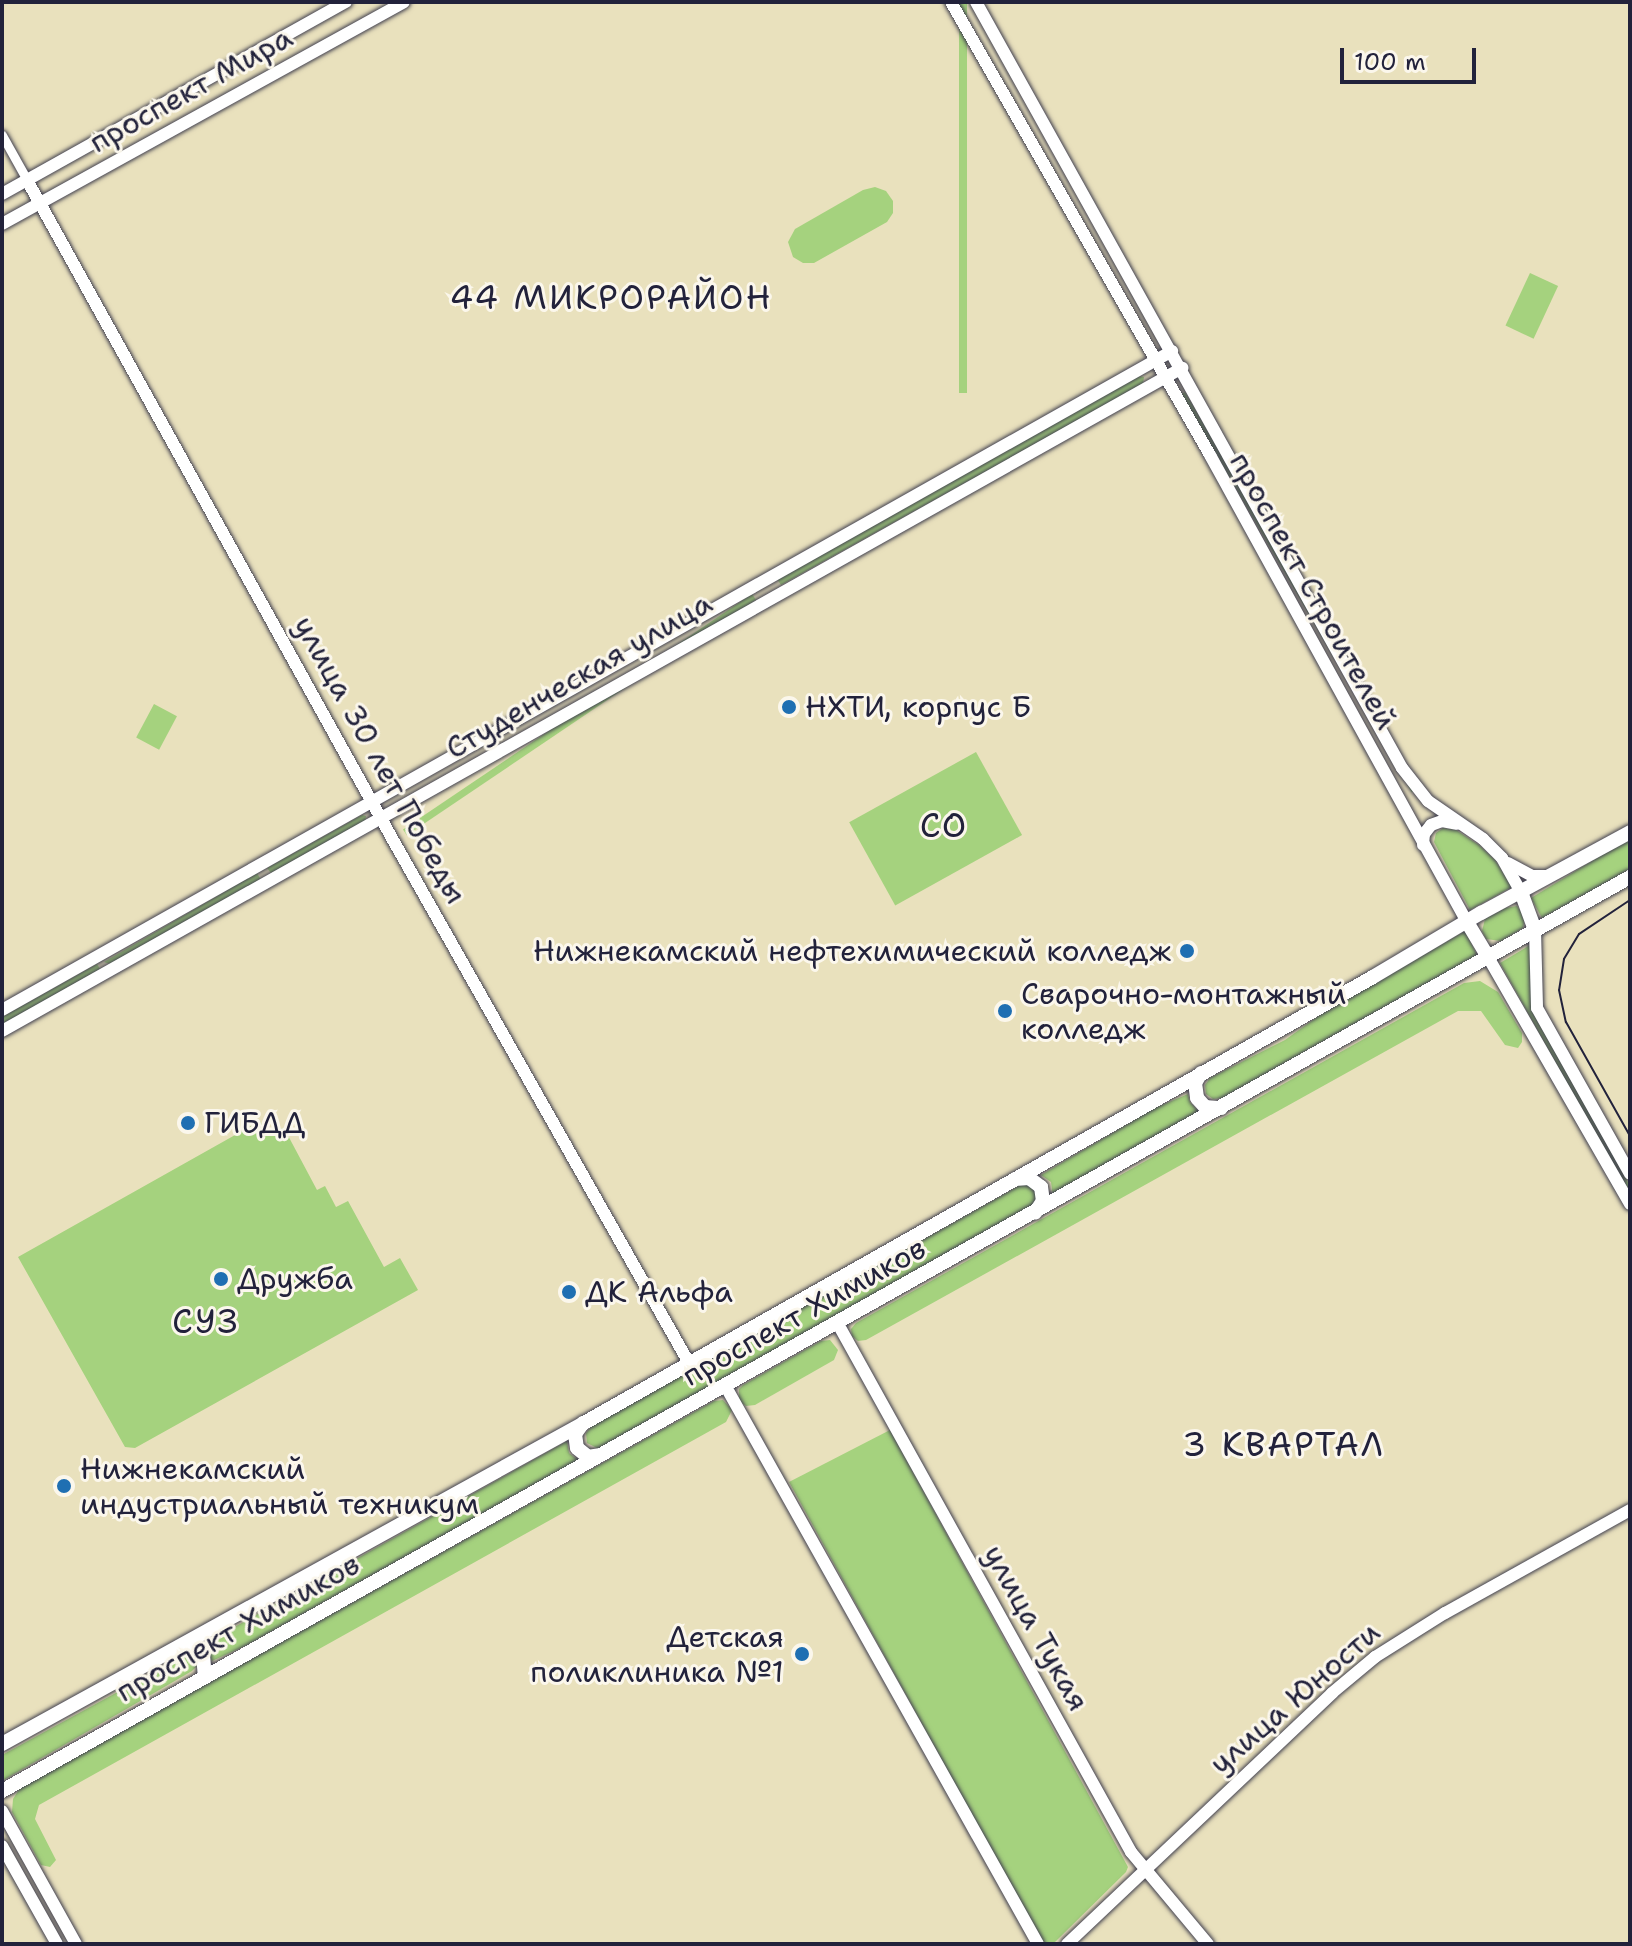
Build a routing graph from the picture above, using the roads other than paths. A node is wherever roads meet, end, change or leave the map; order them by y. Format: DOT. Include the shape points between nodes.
graph roads {
  1 [pos="346,2"];
  2 [pos="404,2"];
  3 [pos="951,2"];
  4 [pos="976,2"];
  5 [pos="2,135"];
  6 [pos="27,180"];
  7 [pos="2,194"];
  8 [pos="40,203"];
  9 [pos="2,224"];
  10 [pos="1172,351"];
  11 [pos="1155,360"];
  12 [pos="1182,368"];
  13 [pos="1166,378"];
  14 [pos="770,578"];
  15 [pos="754,588"];
  16 [pos="780,592"];
  17 [pos="764,601"];
  18 [pos="1417,790"];
  19 [pos="372,800"];
  20 [pos="1399,802"];
  21 [pos="381,817"];
  22 [pos="1464,826"];
  23 [pos="1630,832"];
  24 [pos="1425,849"];
  25 [pos="1502,858"];
  26 [pos="252,870"];
  27 [pos="1549,876"];
  28 [pos="1630,877"];
  29 [pos="263,884"];
  30 [pos="1521,892"];
  31 [pos="1467,922"];
  32 [pos="1535,930"];
  33 [pos="104,953"];
  34 [pos="1488,957"];
  35 [pos="113,969"];
  36 [pos="2,1010"];
  37 [pos="2,1031"];
  38 [pos="1202,1073"];
  39 [pos="1222,1108"];
  40 [pos="1630,1174"];
  41 [pos="1015,1179"];
  42 [pos="1630,1204"];
  43 [pos="1034,1213"];
  44 [pos="838,1324"];
  45 [pos="689,1363"];
  46 [pos="726,1387"];
  47 [pos="584,1423"];
  48 [pos="602,1455"];
  49 [pos="1630,1510"];
  50 [pos="185,1644"];
  51 [pos="205,1677"];
  52 [pos="2,1744"];
  53 [pos="2,1791"];
  54 [pos="2,1811"];
  55 [pos="2,1846"];
  56 [pos="1144,1870"];
  57 [pos="57,1944"];
  58 [pos="76,1944"];
  59 [pos="1038,1944"];
  60 [pos="1067,1944"];
  61 [pos="1208,1944"];
  1 -- 6 [label="main road, проспект Мира"];
  2 -- 8 [label="main road, проспект Мира"];
  3 -- 11 [label="main road, проспект Строителей"];
  4 -- 10 [label="main road, проспект Строителей"];
  5 -- 6 [label="street"];
  6 -- 7 [label="main road, проспект Мира"];
  6 -- 8 [label="main road, улица 30 лет Победы"];
  8 -- 9 [label="main road, проспект Мира"];
  8 -- 19 [label="main road, улица 30 лет Победы"];
  10 -- 11 [label="main road, Студенческая улица"];
  10 -- 12 [label="main road, проспект Строителей"];
  11 -- 13 [label="main road, проспект Строителей"];
  11 -- 14 [label="main road, Студенческая улица"];
  12 -- 13 [label="main road, Студенческая улица"];
  12 -- 18 [label="main road, проспект Строителей"];
  13 -- 16 [label="main road, Студенческая улица"];
  13 -- 20 [label="main road, проспект Строителей"];
  14 -- 15 [label="main road, Студенческая улица"];
  14 -- 16 [label="main road"];
  15 -- 17 [label="main road"];
  15 -- 19 [label="main road, Студенческая улица"];
  16 -- 17 [label="main road, Студенческая улица"];
  17 -- 21 [label="main road, Студенческая улица"];
  18 -- 20 [label="main road" via="1416,801"];
  18 -- 22 [label="main road, проспект Строителей"];
  19 -- 21 [label="main road, улица 30 лет Победы"];
  19 -- 26 [label="main road, Студенческая улица"];
  20 -- 24 [label="main road, проспект Строителей"];
  21 -- 29 [label="main road, Студенческая улица"];
  21 -- 45 [label="main road, улица 30 лет Победы"];
  22 -- 24 [label="main road" via="1442,821 1431,825 1424,834"];
  22 -- 25 [label="main road, проспект Строителей"];
  23 -- 27 [label="main road, проспект Химиков"];
  24 -- 31 [label="main road, проспект Строителей"];
  25 -- 27 [label="main road" via="1532,876"];
  25 -- 30 [label="main road, проспект Строителей"];
  26 -- 29 [label="main road" via="264,873"];
  26 -- 33 [label="main road, Студенческая улица"];
  27 -- 30 [label="main road, проспект Химиков"];
  28 -- 32 [label="main road, проспект Химиков"];
  29 -- 35 [label="main road, Студенческая улица"];
  30 -- 31 [label="main road, проспект Химиков"];
  30 -- 32 [label="main road, проспект Строителей"];
  31 -- 34 [label="main road, проспект Строителей"];
  31 -- 38 [label="main road, проспект Химиков"];
  32 -- 34 [label="main road, проспект Химиков"];
  32 -- 40 [label="main road, проспект Строителей" via="1537,1008"];
  33 -- 35 [label="main road" via="101,966"];
  33 -- 36 [label="main road, Студенческая улица"];
  34 -- 39 [label="main road, проспект Химиков"];
  34 -- 42 [label="main road, проспект Строителей"];
  35 -- 37 [label="main road, Студенческая улица"];
  38 -- 39 [label="main road" via="1195,1083 1197,1098 1209,1108"];
  38 -- 41 [label="main road, проспект Химиков"];
  39 -- 43 [label="main road, проспект Химиков"];
  41 -- 43 [label="main road" via="1029,1178 1041,1187 1043,1201"];
  41 -- 45 [label="main road, проспект Химиков"];
  43 -- 44 [label="main road, проспект Химиков"];
  44 -- 46 [label="main road, проспект Химиков"];
  44 -- 56 [label="main road, улица Тукая"];
  45 -- 47 [label="main road, проспект Химиков"];
  46 -- 48 [label="main road, проспект Химиков"];
  46 -- 59 [label="main road"];
  47 -- 48 [label="main road" via="575,1434 577,1448 588,1457"];
  47 -- 50 [label="main road, проспект Химиков"];
  48 -- 51 [label="main road, проспект Химиков"];
  49 -- 56 [label="main road, улица Юности" via="1375,1657"];
  50 -- 51 [label="main road" via="203,1655"];
  50 -- 52 [label="main road, проспект Химиков"];
  51 -- 53 [label="main road, проспект Химиков"];
  54 -- 58 [label="main road"];
  55 -- 57 [label="main road"];
  56 -- 60 [label="main road, улица Юности"];
  56 -- 61 [label="main road, улица Тукая"];
}
